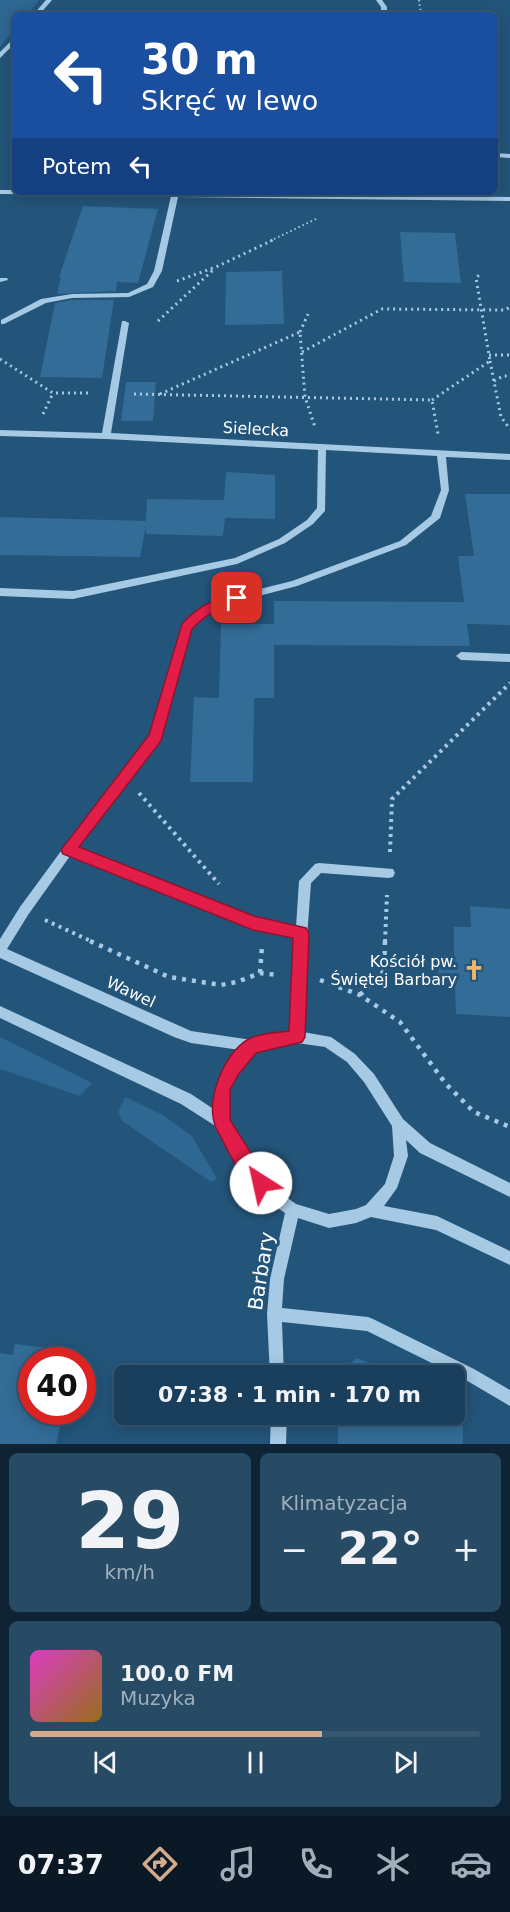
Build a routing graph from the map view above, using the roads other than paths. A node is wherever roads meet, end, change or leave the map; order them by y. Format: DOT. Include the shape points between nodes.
graph roads {
  1 [pos="49,0"];
  2 [pos="39,12"];
  3 [pos="12,42"];
  4 [pos="0,56"];
  5 [pos="176,195"];
  6 [pos="395,195"];
  7 [pos="495,195"];
  8 [pos="510,199"];
  9 [pos="4,322"];
  10 [pos="125,323"];
  11 [pos="0,433"];
  12 [pos="106,436"];
  13 [pos="322,447"];
  14 [pos="441,453"];
  15 [pos="510,457"];
  16 [pos="0,592"];
  17 [pos="461,656"];
  18 [pos="510,658"];
  19 [pos="68,850"];
  20 [pos="388,873"];
  21 [pos="301,933"];
  22 [pos="0,951"];
  23 [pos="0,1012"];
  24 [pos="297,1037"];
  25 [pos="252,1046"];
  26 [pos="222,1122"];
  27 [pos="398,1124"];
  28 [pos="510,1190"];
  29 [pos="293,1210"];
  30 [pos="371,1210"];
  31 [pos="510,1258"];
  32 [pos="274,1314"];
  33 [pos="276,1365"];
  34 [pos="510,1399"];
  35 [pos="279,1425"];
  36 [pos="278,1444"];
  1 -- 2 [label="street"];
  3 -- 4 [label="street"];
  5 -- 9 [label="street" via="158,271 150,285 129,295 72,296 44,301"];
  6 -- 7 [label="street"];
  7 -- 8 [label="street"];
  10 -- 12 [label="street"];
  11 -- 12 [label="street, Sielecka"];
  12 -- 13 [label="street, Sielecka"];
  13 -- 14 [label="street, Sielecka"];
  13 -- 16 [label="street" via="322,509 282,541 237,561 73,595"];
  14 -- 15 [label="street, Sielecka"];
  14 -- 19 [label="street" via="445,490 435,518 403,543 294,584 218,603 198,615 187,627 156,737"];
  17 -- 18 [label="street"];
  19 -- 21 [label="street" via="253,923"];
  19 -- 22 [label="street"];
  20 -- 21 [label="street" via="319,868 305,881"];
  21 -- 24 [label="street"];
  22 -- 25 [label="street, Wawel" via="174,1031"];
  23 -- 26 [label="street" via="186,1100"];
  24 -- 25 [label="street"];
  24 -- 27 [label="street" via="327,1041 351,1058 369,1078"];
  25 -- 26 [label="street" via="232,1069 222,1090"];
  26 -- 29 [label="street" via="252,1173 270,1194"];
  27 -- 28 [label="street" via="425,1148"];
  27 -- 30 [label="street" via="401,1156 390,1188"];
  29 -- 30 [label="street" via="329,1221"];
  29 -- 32 [label="street, Barbary" via="277,1279"];
  30 -- 31 [label="street" via="437,1223"];
  32 -- 33 [label="street, Barbary"];
  32 -- 34 [label="street" via="368,1324"];
  35 -- 36 [label="street"];
}
